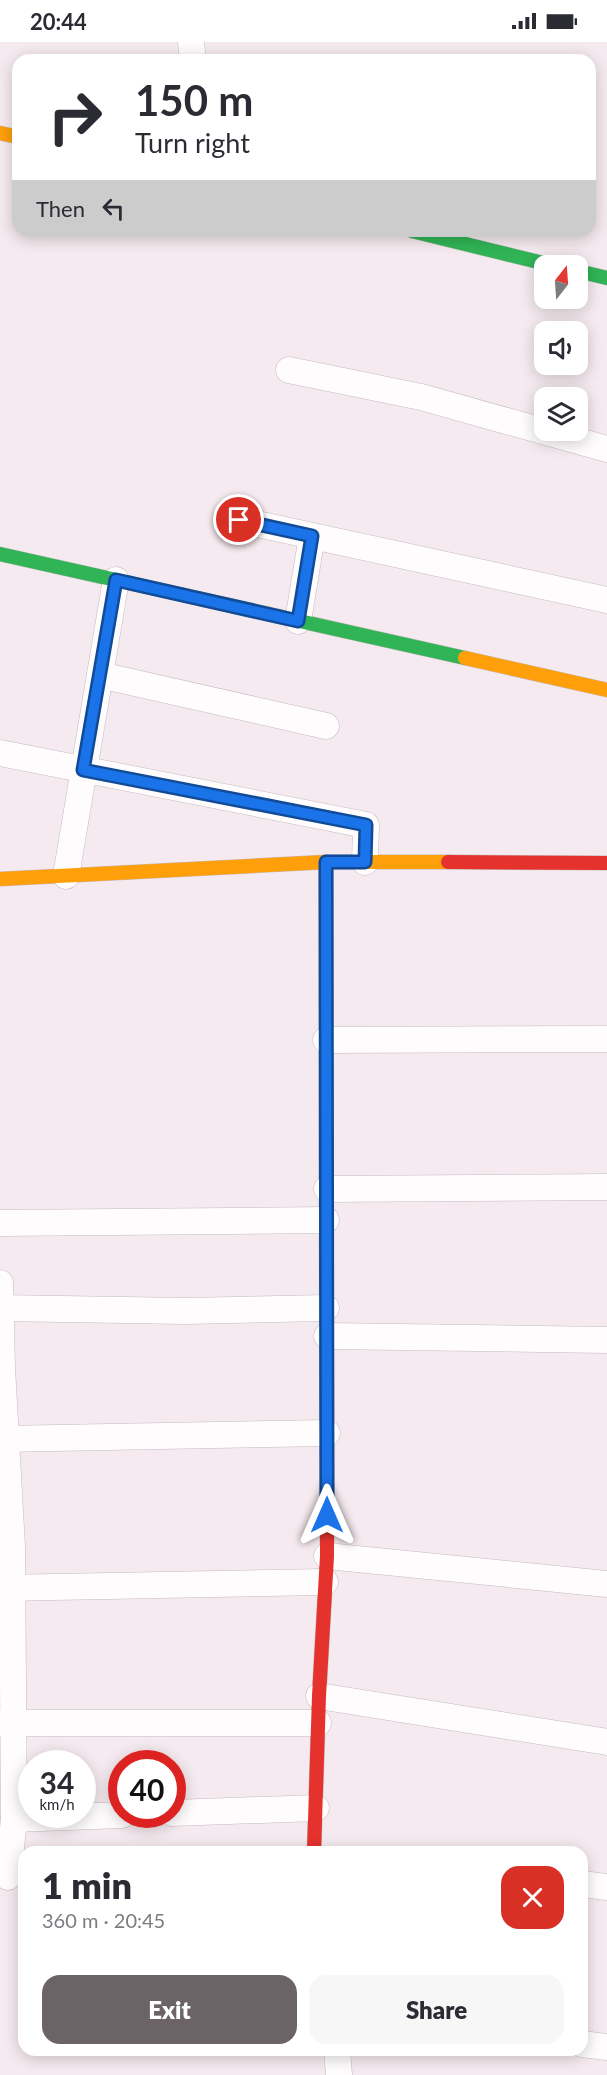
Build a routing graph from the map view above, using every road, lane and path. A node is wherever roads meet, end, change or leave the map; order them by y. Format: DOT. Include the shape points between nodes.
graph roads {
  1 [pos="437,237"];
  2 [pos="534,261"];
  3 [pos="588,273"];
  4 [pos="607,278"];
  5 [pos="289,370"];
  6 [pos="607,449"];
  7 [pos="239,520"];
  8 [pos="312,536"];
  9 [pos="0,554"];
  10 [pos="116,580"];
  11 [pos="607,600"];
  12 [pos="298,621"];
  13 [pos="100,675"];
  14 [pos="607,690"];
  15 [pos="326,726"];
  16 [pos="0,753"];
  17 [pos="83,770"];
  18 [pos="326,862"];
  19 [pos="365,862"];
  20 [pos="607,863"];
  21 [pos="66,876"];
  22 [pos="0,879"];
  23 [pos="607,1039"];
  24 [pos="326,1040"];
  25 [pos="607,1187"];
  26 [pos="327,1189"];
  27 [pos="326,1220"];
  28 [pos="0,1223"];
  29 [pos="0,1283"];
  30 [pos="1,1308"];
  31 [pos="326,1308"];
  32 [pos="327,1336"];
  33 [pos="607,1340"];
  34 [pos="1,1368"];
  35 [pos="327,1433"];
  36 [pos="3,1439"];
  37 [pos="327,1556"];
  38 [pos="325,1582"];
  39 [pos="607,1584"];
  40 [pos="6,1588"];
  41 [pos="319,1696"];
  42 [pos="7,1723"];
  43 [pos="318,1723"];
  44 [pos="607,1742"];
  45 [pos="316,1808"];
  46 [pos="186,1813"];
  47 [pos="108,1816"];
  48 [pos="14,1819"];
  49 [pos="314,1846"];
  50 [pos="11,1878"];
  51 [pos="588,1885"];
  52 [pos="607,1887"];
  53 [pos="588,2045"];
  54 [pos="607,2047"];
  55 [pos="337,2056"];
  56 [pos="339,2075"];
  1 -- 2 [label="street"];
  3 -- 4 [label="street"];
  5 -- 6 [label="street" via="421,397"];
  7 -- 8 [label="street"];
  8 -- 11 [label="street"];
  8 -- 12 [label="street"];
  9 -- 10 [label="street"];
  10 -- 12 [label="street"];
  10 -- 13 [label="street"];
  12 -- 14 [label="street"];
  13 -- 15 [label="street"];
  13 -- 17 [label="street"];
  16 -- 17 [label="street"];
  17 -- 19 [label="street" via="366,825"];
  17 -- 21 [label="street"];
  18 -- 19 [label="street"];
  18 -- 21 [label="street"];
  18 -- 24 [label="street"];
  19 -- 20 [label="street"];
  21 -- 22 [label="street"];
  23 -- 24 [label="street"];
  24 -- 26 [label="street"];
  25 -- 26 [label="street"];
  26 -- 27 [label="street"];
  27 -- 28 [label="street"];
  27 -- 31 [label="street"];
  29 -- 30 [label="street"];
  30 -- 31 [label="street" via="186,1311"];
  30 -- 34 [label="street"];
  31 -- 32 [label="street"];
  32 -- 33 [label="street"];
  32 -- 35 [label="street"];
  34 -- 36 [label="street"];
  35 -- 36 [label="street"];
  35 -- 37 [label="street"];
  36 -- 40 [label="street"];
  37 -- 38 [label="street"];
  37 -- 39 [label="street"];
  38 -- 40 [label="street"];
  38 -- 41 [label="street"];
  40 -- 42 [label="street"];
  41 -- 43 [label="street"];
  41 -- 44 [label="street"];
  42 -- 43 [label="street"];
  42 -- 48 [label="street"];
  43 -- 45 [label="street"];
  45 -- 46 [label="street"];
  45 -- 49 [label="street"];
  47 -- 48 [label="street"];
  48 -- 50 [label="street"];
  51 -- 52 [label="street"];
  53 -- 54 [label="street"];
  55 -- 56 [label="street"];
}
